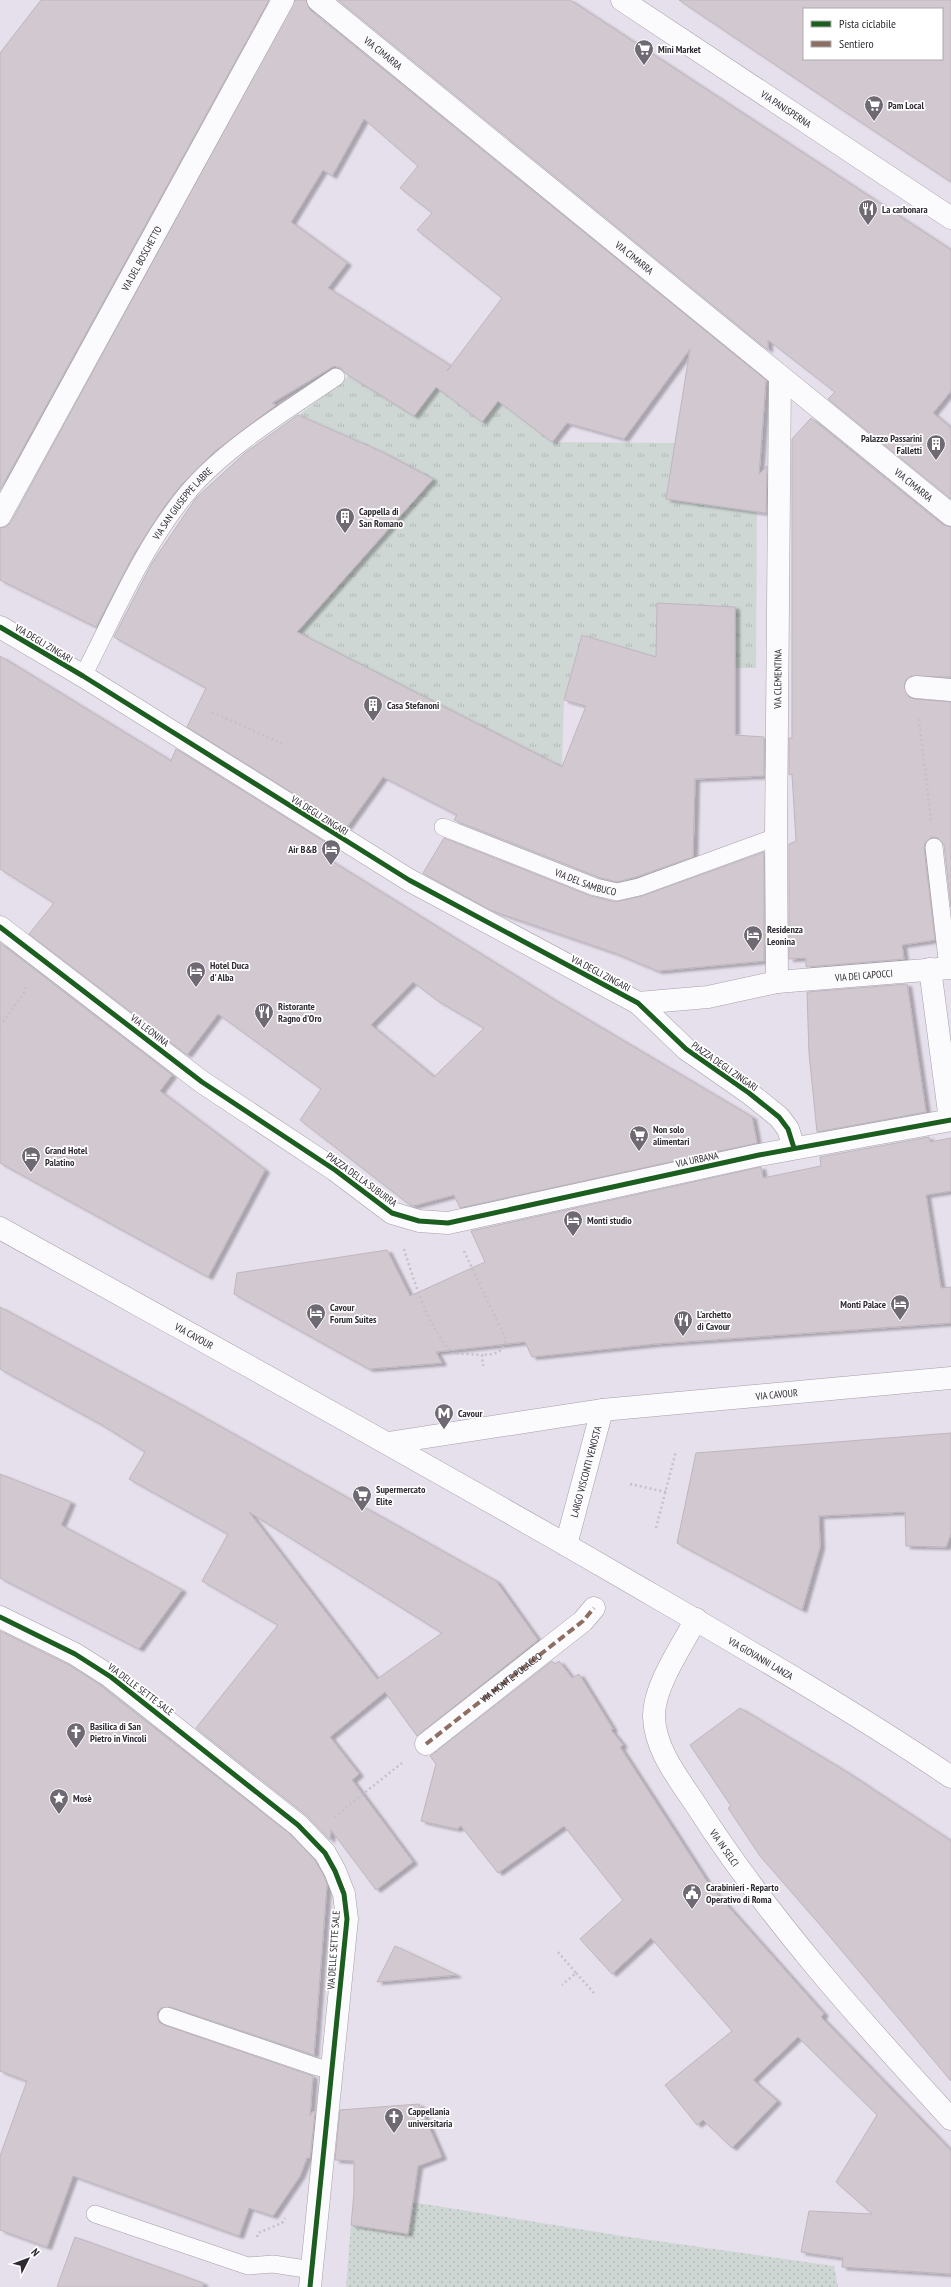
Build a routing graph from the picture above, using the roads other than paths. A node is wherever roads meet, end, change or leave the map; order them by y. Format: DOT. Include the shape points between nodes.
graph roads {
  1 [pos="283,0"];
  2 [pos="318,0"];
  3 [pos="622,0"];
  4 [pos="951,218"];
  5 [pos="336,376"];
  6 [pos="780,376"];
  7 [pos="0,516"];
  8 [pos="951,516"];
  9 [pos="0,627"];
  10 [pos="83,676"];
  11 [pos="916,687"];
  12 [pos="951,690"];
  13 [pos="443,827"];
  14 [pos="776,837"];
  15 [pos="934,847"];
  16 [pos="0,927"];
  17 [pos="943,968"];
  18 [pos="777,982"];
  19 [pos="638,1003"];
  20 [pos="950,1120"];
  21 [pos="293,1143"];
  22 [pos="794,1148"];
  23 [pos="448,1223"];
  24 [pos="0,1228"];
  25 [pos="951,1378"];
  26 [pos="602,1410"];
  27 [pos="388,1443"];
  28 [pos="566,1545"];
  29 [pos="594,1608"];
  30 [pos="0,1617"];
  31 [pos="696,1619"];
  32 [pos="426,1744"];
  33 [pos="951,1777"];
  34 [pos="167,2016"];
  35 [pos="332,2070"];
  36 [pos="951,2120"];
  37 [pos="95,2214"];
  38 [pos="311,2278"];
  1 -- 7 [label="street, VIA DEL BOSCHETTO"];
  2 -- 6 [label="street, VIA CIMARRA"];
  3 -- 4 [label="street, VIA PANISPERNA"];
  5 -- 10 [label="lane, VIA SAN GIUSEPPE LABRE" via="249,438 188,492 149,548"];
  6 -- 8 [label="street, VIA CIMARRA"];
  6 -- 14 [label="street, VIA CLEMENTINA"];
  9 -- 10 [label="street, VIA DEGLI ZINGARI"];
  10 -- 19 [label="street, VIA DEGLI ZINGARI" via="409,880"];
  11 -- 12 [label="street"];
  13 -- 14 [label="lane, VIA DEL SAMBUCO" via="595,886 617,892 639,887"];
  14 -- 18 [label="street, VIA CLEMENTINA"];
  15 -- 17 [label="lane"];
  16 -- 21 [label="street, VIA LEONINA" via="202,1082"];
  17 -- 18 [label="street, VIA DEI CAPOCCI"];
  17 -- 20 [label="street"];
  18 -- 19 [label="street" via="708,997"];
  19 -- 22 [label="street, PIAZZA DEGLI ZINGARI" via="686,1049 779,1117 788,1129"];
  20 -- 22 [label="street, VIA URBANA"];
  21 -- 23 [label="street, PIAZZA DELLA SUBURRA" via="335,1170 392,1213 420,1221"];
  22 -- 23 [label="street, VIA URBANA"];
  24 -- 27 [label="street, VIA CAVOUR"];
  25 -- 26 [label="street, VIA CAVOUR"];
  26 -- 27 [label="street, LARGO VISCONTI VENOSTA"];
  26 -- 28 [label="street, LARGO VISCONTI VENOSTA"];
  27 -- 28 [label="street"];
  28 -- 31 [label="street, VIA GIOVANNI LANZA"];
  29 -- 32 [label="street, VIA MONTE POLACCO" via="583,1621"];
  30 -- 35 [label="street, VIA DELLE SETTE SALE" via="75,1654 130,1690 298,1825 325,1853 340,1884 347,1919"];
  31 -- 33 [label="street, VIA GIOVANNI LANZA" via="867,1722"];
  31 -- 36 [label="street, VIA IN SELCI" via="664,1679 658,1699 654,1716 663,1752 750,1885 858,2016"];
  34 -- 35 [label="lane"];
  35 -- 38 [label="street, VIA DELLE SETTE SALE"];
  37 -- 38 [label="lane" via="248,2266 273,2264"];
}
